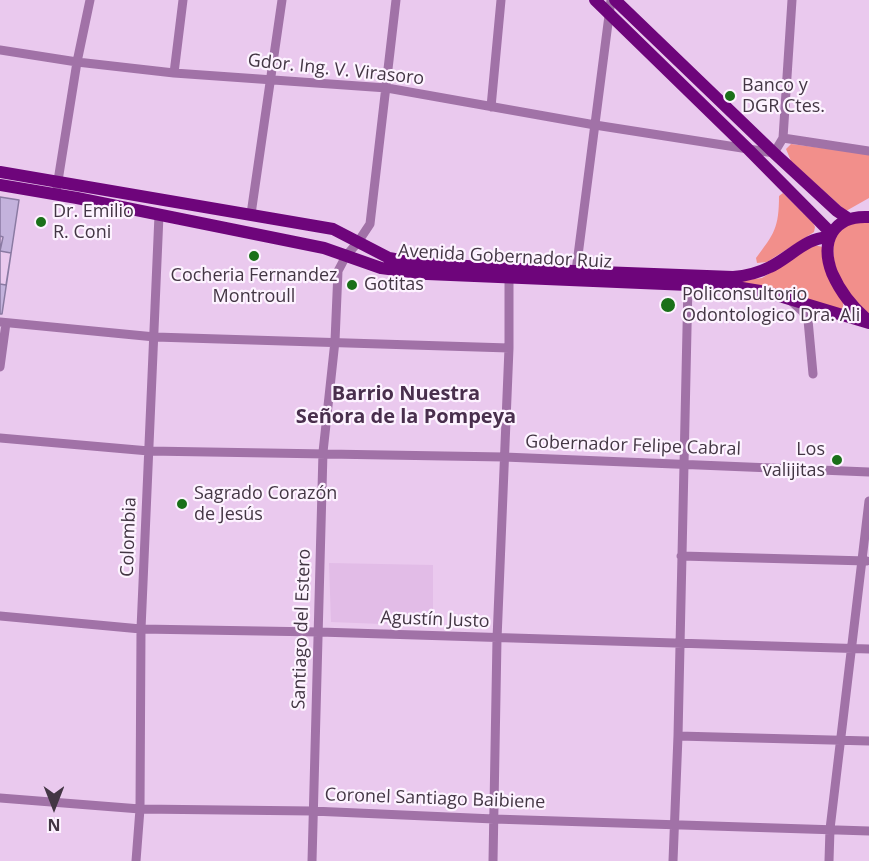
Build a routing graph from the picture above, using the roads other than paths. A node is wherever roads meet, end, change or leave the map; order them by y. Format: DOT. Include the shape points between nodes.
graph roads {
  1 [pos="90,0"];
  2 [pos="183,0"];
  3 [pos="282,0"];
  4 [pos="396,0"];
  5 [pos="501,0"];
  6 [pos="595,0"];
  7 [pos="611,0"];
  8 [pos="615,0"];
  9 [pos="792,0"];
  10 [pos="609,14"];
  11 [pos="0,50"];
  12 [pos="77,62"];
  13 [pos="174,73"];
  14 [pos="271,79"];
  15 [pos="387,88"];
  16 [pos="491,106"];
  17 [pos="595,125"];
  18 [pos="783,138"];
  19 [pos="748,149"];
  20 [pos="869,151"];
  21 [pos="774,153"];
  22 [pos="0,172"];
  23 [pos="58,180"];
  24 [pos="0,185"];
  25 [pos="56,194"];
  26 [pos="869,208"];
  27 [pos="251,214"];
  28 [pos="159,215"];
  29 [pos="859,218"];
  30 [pos="830,235"];
  31 [pos="358,242"];
  32 [pos="346,256"];
  33 [pos="495,268"];
  34 [pos="576,271"];
  35 [pos="509,278"];
  36 [pos="688,284"];
  37 [pos="788,298"];
  38 [pos="869,322"];
  39 [pos="3,323"];
  40 [pos="155,337"];
  41 [pos="335,341"];
  42 [pos="508,348"];
  43 [pos="0,367"];
  44 [pos="813,374"];
  45 [pos="0,438"];
  46 [pos="149,451"];
  47 [pos="323,452"];
  48 [pos="504,457"];
  49 [pos="684,464"];
  50 [pos="869,472"];
  51 [pos="869,501"];
  52 [pos="681,556"];
  53 [pos="866,561"];
  54 [pos="0,616"];
  55 [pos="141,629"];
  56 [pos="319,632"];
  57 [pos="497,639"];
  58 [pos="680,644"];
  59 [pos="852,649"];
  60 [pos="869,650"];
  61 [pos="678,736"];
  62 [pos="841,740"];
  63 [pos="869,741"];
  64 [pos="0,798"];
  65 [pos="140,809"];
  66 [pos="312,811"];
  67 [pos="494,819"];
  68 [pos="673,824"];
  69 [pos="830,830"];
  70 [pos="869,831"];
  71 [pos="136,861"];
  72 [pos="312,861"];
  73 [pos="493,861"];
  74 [pos="673,861"];
  75 [pos="829,861"];
  1 -- 12 [label="street"];
  2 -- 13 [label="street"];
  3 -- 14 [label="street"];
  4 -- 15 [label="street"];
  5 -- 16 [label="street"];
  6 -- 10 [label="main road"];
  7 -- 10 [label="street"];
  8 -- 21 [label="main road"];
  9 -- 18 [label="street"];
  10 -- 17 [label="street"];
  10 -- 19 [label="main road"];
  11 -- 12 [label="street, Gdor. Ing. V. Virasoro"];
  12 -- 13 [label="street, Gdor. Ing. V. Virasoro"];
  12 -- 23 [label="street"];
  13 -- 14 [label="street, Gdor. Ing. V. Virasoro"];
  14 -- 15 [label="street, Gdor. Ing. V. Virasoro"];
  14 -- 27 [label="street"];
  15 -- 16 [label="street, Gdor. Ing. V. Virasoro"];
  15 -- 31 [label="street" via="370,224"];
  16 -- 17 [label="street, Gdor. Ing. V. Virasoro"];
  17 -- 19 [label="street, Gdor. Ing. V. Virasoro"];
  17 -- 34 [label="street"];
  18 -- 20 [label="street"];
  18 -- 21 [label="street"];
  19 -- 21 [label="street, Gdor. Ing. V. Virasoro"];
  19 -- 30 [label="main road"];
  21 -- 29 [label="main road" via="837,211"];
  22 -- 23 [label="main road, Avenida Gobernador Ruiz"];
  23 -- 25 [label="street"];
  23 -- 27 [label="main road, Avenida Gobernador Ruiz"];
  24 -- 25 [label="main road, Avenida Gobernador Ruiz"];
  25 -- 28 [label="main road, Avenida Gobernador Ruiz"];
  26 -- 29 [label="street"];
  27 -- 31 [label="main road, Avenida Gobernador Ruiz" via="333,229"];
  28 -- 32 [label="main road, Avenida Gobernador Ruiz" via="324,248"];
  28 -- 40 [label="street, Colombia"];
  29 -- 30 [label="main road, Avenida Gobernador Ruiz" via="840,223"];
  30 -- 34 [label="main road, Avenida Gobernador Ruiz" via="749,275"];
  30 -- 38 [label="main road" via="830,264 837,283"];
  31 -- 32 [label="street"];
  31 -- 33 [label="main road, Avenida Gobernador Ruiz" via="389,258"];
  32 -- 35 [label="main road, Avenida Gobernador Ruiz" via="381,268"];
  32 -- 41 [label="street, Santiago del Estero" via="338,271"];
  33 -- 34 [label="main road, Avenida Gobernador Ruiz"];
  33 -- 35 [label="street"];
  35 -- 36 [label="main road, Avenida Gobernador Ruiz"];
  35 -- 42 [label="street"];
  36 -- 37 [label="main road, Avenida Gobernador Ruiz" via="736,287"];
  36 -- 49 [label="street"];
  37 -- 38 [label="main road, Avenida Gobernador Ruiz"];
  37 -- 44 [label="street" via="808,320"];
  39 -- 40 [label="street"];
  39 -- 43 [label="street"];
  40 -- 41 [label="street"];
  40 -- 46 [label="street, Colombia"];
  41 -- 42 [label="street"];
  41 -- 47 [label="street, Santiago del Estero"];
  42 -- 48 [label="street"];
  45 -- 46 [label="street, Gobernador Felipe Cabral"];
  46 -- 47 [label="street, Gobernador Felipe Cabral"];
  46 -- 55 [label="street, Colombia"];
  47 -- 48 [label="street, Gobernador Felipe Cabral"];
  47 -- 56 [label="street, Santiago del Estero"];
  48 -- 49 [label="street, Gobernador Felipe Cabral"];
  48 -- 57 [label="street"];
  49 -- 50 [label="street, Gobernador Felipe Cabral"];
  49 -- 52 [label="street"];
  51 -- 53 [label="street"];
  52 -- 53 [label="street"];
  52 -- 58 [label="street"];
  53 -- 59 [label="street"];
  54 -- 55 [label="street, Agustín Justo"];
  55 -- 56 [label="street, Agustín Justo"];
  55 -- 65 [label="street, Colombia"];
  56 -- 57 [label="street, Agustín Justo"];
  56 -- 66 [label="street, Santiago del Estero"];
  57 -- 58 [label="street, Agustín Justo"];
  57 -- 67 [label="street"];
  58 -- 59 [label="street, Agustín Justo"];
  58 -- 61 [label="street"];
  59 -- 60 [label="street, Agustín Justo"];
  59 -- 62 [label="street"];
  61 -- 62 [label="street"];
  61 -- 68 [label="street"];
  62 -- 63 [label="street"];
  62 -- 69 [label="street"];
  64 -- 65 [label="street, Coronel Santiago Baibiene"];
  65 -- 66 [label="street, Coronel Santiago Baibiene"];
  65 -- 71 [label="street, Colombia"];
  66 -- 67 [label="street, Coronel Santiago Baibiene"];
  66 -- 72 [label="street, Santiago del Estero"];
  67 -- 68 [label="street, Coronel Santiago Baibiene"];
  67 -- 73 [label="street"];
  68 -- 69 [label="street, Coronel Santiago Baibiene"];
  68 -- 74 [label="street"];
  69 -- 70 [label="street, Coronel Santiago Baibiene"];
  69 -- 75 [label="street"];
}
